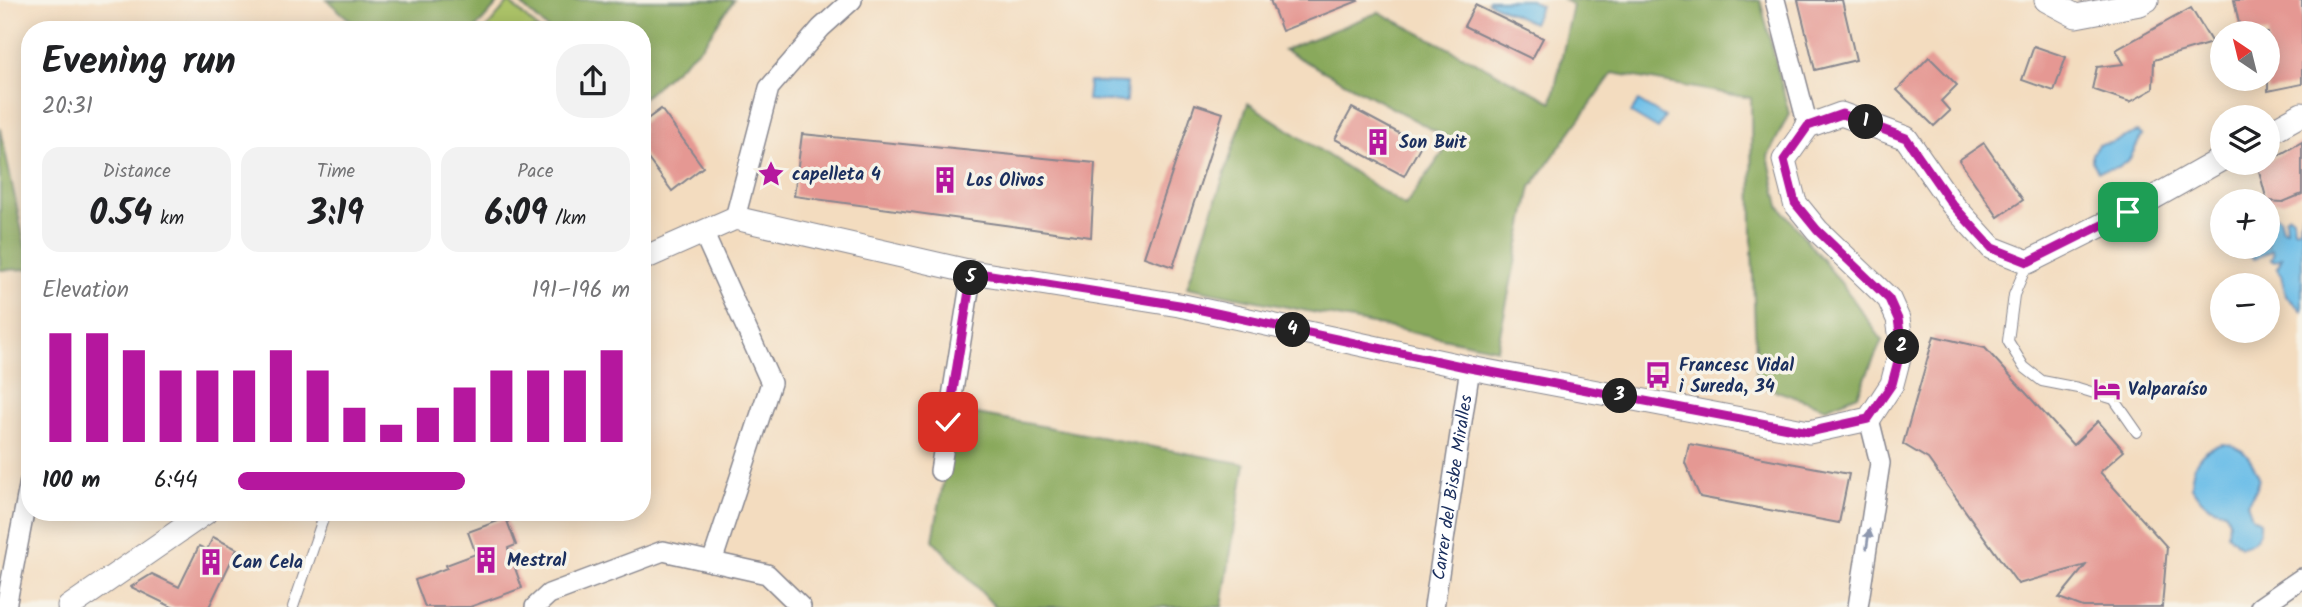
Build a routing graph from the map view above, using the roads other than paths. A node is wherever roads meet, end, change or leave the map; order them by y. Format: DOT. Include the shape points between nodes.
graph roads {
  1 [pos="852,0"];
  2 [pos="1774,0"];
  3 [pos="2046,0"];
  4 [pos="2147,0"];
  5 [pos="2302,114"];
  6 [pos="1808,126"];
  7 [pos="2280,126"];
  8 [pos="2210,166"];
  9 [pos="736,218"];
  10 [pos="703,232"];
  11 [pos="651,255"];
  12 [pos="2028,262"];
  13 [pos="972,272"];
  14 [pos="1470,368"];
  15 [pos="1868,419"];
  16 [pos="2137,432"];
  17 [pos="940,471"];
  18 [pos="22,521"];
  19 [pos="193,521"];
  20 [pos="322,521"];
  21 [pos="712,562"];
  22 [pos="2302,578"];
  23 [pos="6,607"];
  24 [pos="69,607"];
  25 [pos="293,607"];
  26 [pos="535,607"];
  27 [pos="801,607"];
  28 [pos="1434,607"];
  29 [pos="1858,607"];
  30 [pos="2260,607"];
  1 -- 9 [label="street" via="769,88"];
  2 -- 6 [label="street"];
  3 -- 4 [label="street" via="2076,16"];
  5 -- 7 [label="street"];
  6 -- 12 [label="street" via="1842,114 1906,138 1952,204 1992,248"];
  6 -- 15 [label="street" via="1784,160 1795,203 1889,299 1898,319 1902,346 1892,384"];
  8 -- 12 [label="street"];
  9 -- 10 [label="street"];
  9 -- 13 [label="street"];
  10 -- 11 [label="street"];
  10 -- 21 [label="street" via="771,383"];
  12 -- 16 [label="lane" via="2014,295 2008,341 2024,367 2042,382 2114,399"];
  13 -- 14 [label="street" via="1179,305"];
  13 -- 17 [label="street"];
  14 -- 15 [label="street" via="1809,432"];
  14 -- 28 [label="street, Carrer del Bisbe Miralles"];
  29 -- 15 [label="street, one-way" via="1880,463"];
  18 -- 23 [label="street"];
  19 -- 24 [label="street"];
  20 -- 25 [label="lane"];
  21 -- 26 [label="street" via="663,551 549,594"];
  21 -- 27 [label="street" via="767,573"];
  22 -- 30 [label="street"];
}
